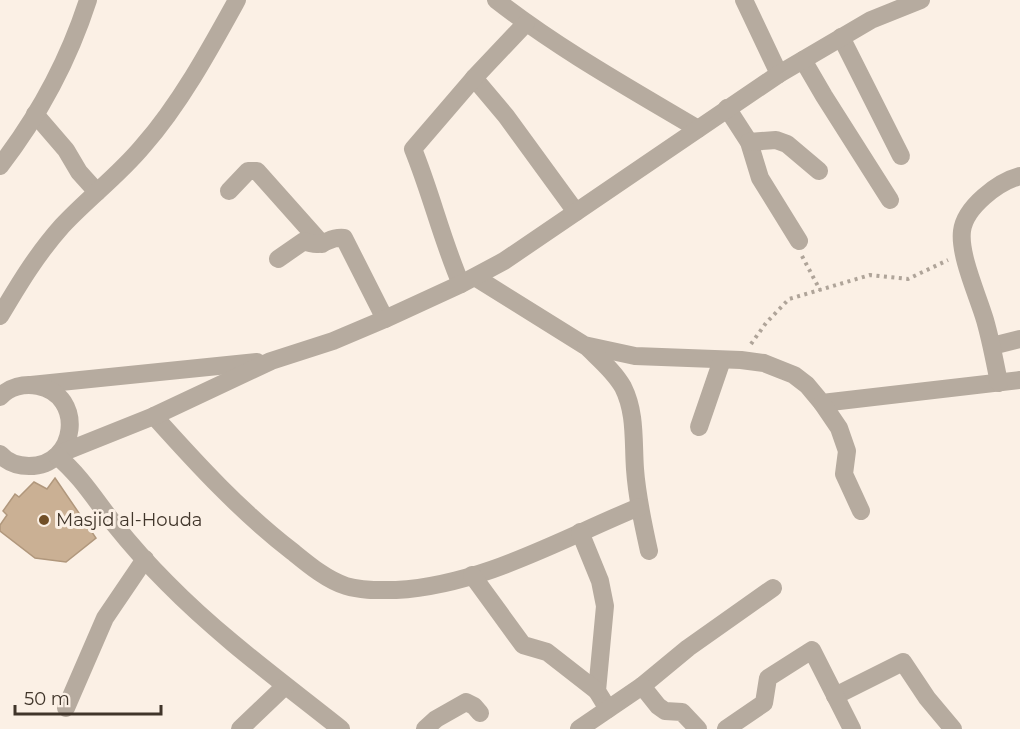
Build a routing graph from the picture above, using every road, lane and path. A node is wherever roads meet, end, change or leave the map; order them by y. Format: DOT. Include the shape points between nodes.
graph roads {
  1 [pos="88,0"];
  2 [pos="237,0"];
  3 [pos="496,0"];
  4 [pos="744,0"];
  5 [pos="921,0"];
  6 [pos="526,23"];
  7 [pos="841,37"];
  8 [pos="803,60"];
  9 [pos="779,74"];
  10 [pos="474,78"];
  11 [pos="728,108"];
  12 [pos="35,114"];
  13 [pos="698,129"];
  14 [pos="749,142"];
  15 [pos="901,156"];
  16 [pos="0,166"];
  17 [pos="819,171"];
  18 [pos="1020,176"];
  19 [pos="229,191"];
  20 [pos="97,192"];
  21 [pos="890,200"];
  22 [pos="576,212"];
  23 [pos="799,241"];
  24 [pos="322,244"];
  25 [pos="964,253"];
  26 [pos="278,259"];
  27 [pos="468,281"];
  28 [pos="820,290"];
  29 [pos="0,316"];
  30 [pos="385,319"];
  31 [pos="1020,339"];
  32 [pos="584,345"];
  33 [pos="992,346"];
  34 [pos="722,360"];
  35 [pos="741,360"];
  36 [pos="271,361"];
  37 [pos="0,377"];
  38 [pos="1020,380"];
  39 [pos="999,383"];
  40 [pos="24,385"];
  41 [pos="0,397"];
  42 [pos="822,403"];
  43 [pos="154,416"];
  44 [pos="699,428"];
  45 [pos="58,455"];
  46 [pos="4,464"];
  47 [pos="639,507"];
  48 [pos="861,511"];
  49 [pos="580,532"];
  50 [pos="649,551"];
  51 [pos="145,559"];
  52 [pos="472,575"];
  53 [pos="773,588"];
  54 [pos="285,686"];
  55 [pos="642,687"];
  56 [pos="597,691"];
  57 [pos="836,696"];
  58 [pos="66,708"];
  59 [pos="608,709"];
  60 [pos="480,713"];
  61 [pos="240,729"];
  62 [pos="341,729"];
  63 [pos="424,729"];
  64 [pos="579,729"];
  65 [pos="698,729"];
  66 [pos="726,729"];
  67 [pos="852,729"];
  68 [pos="953,729"];
  1 -- 12 [label="street" via="67,59"];
  2 -- 20 [label="street" via="158,128"];
  3 -- 6 [label="street"];
  4 -- 9 [label="street"];
  5 -- 7 [label="street"];
  6 -- 10 [label="street"];
  6 -- 13 [label="street"];
  7 -- 8 [label="street"];
  7 -- 15 [label="street"];
  8 -- 9 [label="street"];
  8 -- 21 [label="street"];
  9 -- 11 [label="street"];
  10 -- 22 [label="street"];
  10 -- 27 [label="street" via="413,149 447,252"];
  11 -- 13 [label="street"];
  11 -- 14 [label="street"];
  12 -- 16 [label="street"];
  12 -- 20 [label="street"];
  13 -- 22 [label="street"];
  14 -- 17 [label="street" via="776,140 787,144"];
  14 -- 23 [label="street" via="760,178"];
  18 -- 25 [label="street" via="997,187 969,213 962,229"];
  19 -- 24 [label="street" via="248,171 257,171"];
  20 -- 29 [label="street" via="31,263"];
  22 -- 27 [label="street"];
  23 -- 28 [label="path" via="803,260"];
  24 -- 26 [label="street" via="304,241"];
  24 -- 30 [label="street" via="345,238"];
  25 -- 28 [label="path" via="908,279 870,275"];
  25 -- 33 [label="street"];
  27 -- 30 [label="street"];
  27 -- 32 [label="street"];
  28 -- 35 [label="path" via="789,299 766,323"];
  30 -- 36 [label="street"];
  31 -- 33 [label="street"];
  32 -- 34 [label="street" via="635,357"];
  32 -- 47 [label="street" via="606,365 629,403"];
  33 -- 39 [label="street"];
  34 -- 35 [label="street"];
  34 -- 44 [label="street"];
  35 -- 42 [label="street" via="764,363 794,375"];
  36 -- 40 [label="street"];
  36 -- 43 [label="street"];
  37 -- 40 [label="street"];
  38 -- 39 [label="street"];
  39 -- 42 [label="street"];
  40 -- 41 [label="street"];
  40 -- 45 [label="street" via="44,387 64,404 70,430"];
  42 -- 48 [label="street" via="839,428 847,451 844,474"];
  43 -- 45 [label="street"];
  43 -- 52 [label="street" via="262,528 346,586 407,589"];
  45 -- 46 [label="street" via="36,466"];
  45 -- 51 [label="street"];
  47 -- 49 [label="street"];
  47 -- 50 [label="street"];
  49 -- 52 [label="street"];
  49 -- 56 [label="street" via="600,580 605,606"];
  51 -- 54 [label="street" via="195,610"];
  51 -- 58 [label="street" via="105,618"];
  52 -- 56 [label="street" via="523,645 547,652"];
  53 -- 55 [label="street" via="688,648"];
  54 -- 61 [label="street"];
  54 -- 62 [label="street"];
  55 -- 59 [label="street"];
  55 -- 65 [label="street" via="658,706 665,711 682,712"];
  56 -- 59 [label="street"];
  57 -- 66 [label="street" via="812,650 768,678 764,703"];
  57 -- 67 [label="street"];
  57 -- 68 [label="street" via="903,662"];
  59 -- 64 [label="street"];
  60 -- 63 [label="street" via="466,702"];
}
